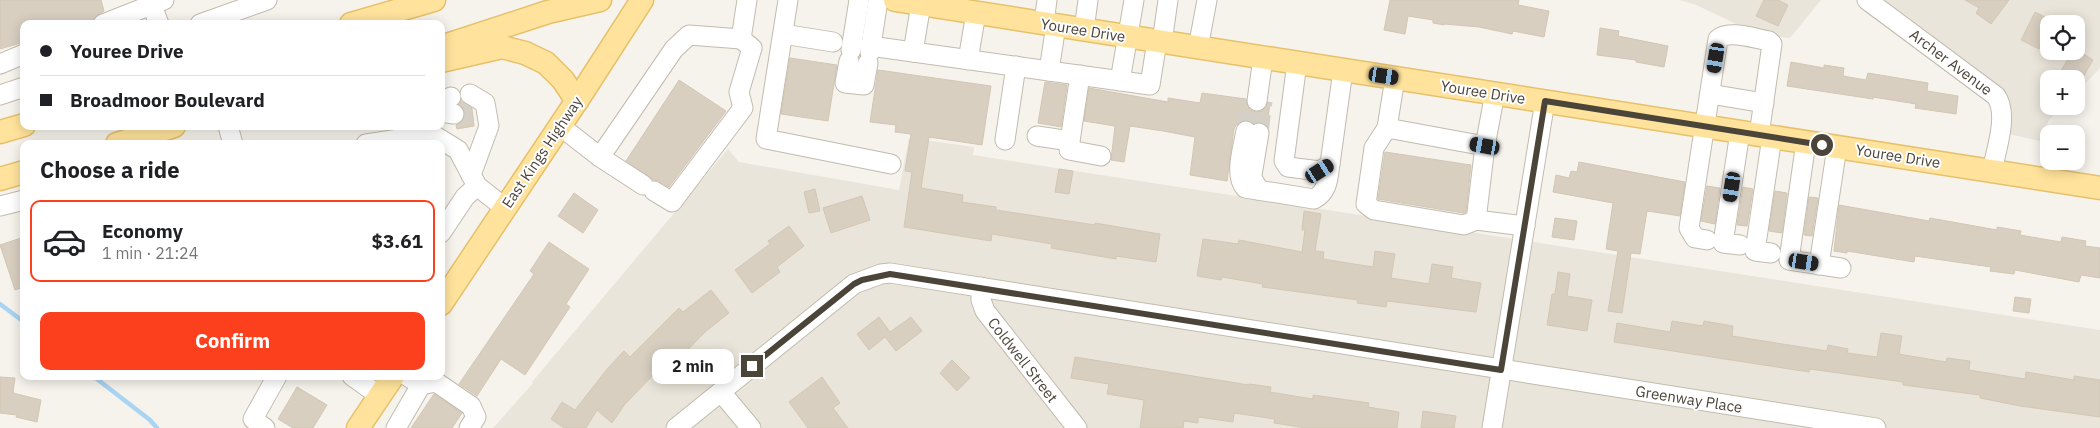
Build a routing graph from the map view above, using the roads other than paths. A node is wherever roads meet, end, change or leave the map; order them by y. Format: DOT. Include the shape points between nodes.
graph roads {
  1 [pos="267,0"];
  2 [pos="434,0"];
  3 [pos="600,0"];
  4 [pos="642,0"];
  5 [pos="747,0"];
  6 [pos="788,0"];
  7 [pos="859,0"];
  8 [pos="878,0"];
  9 [pos="1048,0"];
  10 [pos="1088,0"];
  11 [pos="1134,0"];
  12 [pos="1168,0"];
  13 [pos="1207,0"];
  14 [pos="1867,0"];
  15 [pos="907,1"];
  16 [pos="155,2"];
  17 [pos="989,9"];
  18 [pos="112,20"];
  19 [pos="158,20"];
  20 [pos="211,20"];
  21 [pos="364,20"];
  22 [pos="1050,24"];
  23 [pos="1084,30"];
  24 [pos="783,34"];
  25 [pos="1128,37"];
  26 [pos="740,39"];
  27 [pos="833,42"];
  28 [pos="1159,42"];
  29 [pos="445,46"];
  30 [pos="1198,48"];
  31 [pos="913,52"];
  32 [pos="869,54"];
  33 [pos="20,56"];
  34 [pos="1263,58"];
  35 [pos="968,60"];
  36 [pos="445,61"];
  37 [pos="1297,63"];
  38 [pos="0,64"];
  39 [pos="1016,66"];
  40 [pos="1343,70"];
  41 [pos="1049,71"];
  42 [pos="1080,75"];
  43 [pos="1395,78"];
  44 [pos="1120,81"];
  45 [pos="20,88"];
  46 [pos="1495,94"];
  47 [pos="1710,94"];
  48 [pos="0,96"];
  49 [pos="1257,97"];
  50 [pos="577,101"];
  51 [pos="1545,101"];
  52 [pos="1764,103"];
  53 [pos="458,105"];
  54 [pos="20,126"];
  55 [pos="560,126"];
  56 [pos="1705,126"];
  57 [pos="1387,128"];
  58 [pos="161,130"];
  59 [pos="431,130"];
  60 [pos="0,132"];
  61 [pos="1252,132"];
  62 [pos="1757,134"];
  63 [pos="1037,136"];
  64 [pos="130,140"];
  65 [pos="385,140"];
  66 [pos="444,140"];
  67 [pos="445,140"];
  68 [pos="1005,140"];
  69 [pos="1070,141"];
  70 [pos="1806,142"];
  71 [pos="1485,146"];
  72 [pos="1837,147"];
  73 [pos="1101,156"];
  74 [pos="600,157"];
  75 [pos="891,164"];
  76 [pos="1330,164"];
  77 [pos="1992,171"];
  78 [pos="20,173"];
  79 [pos="0,179"];
  80 [pos="474,181"];
  81 [pos="1832,182"];
  82 [pos="1800,184"];
  83 [pos="2100,188"];
  84 [pos="20,201"];
  85 [pos="0,206"];
  86 [pos="505,208"];
  87 [pos="1476,220"];
  88 [pos="1524,226"];
  89 [pos="445,228"];
  90 [pos="1707,240"];
  91 [pos="1740,245"];
  92 [pos="1771,253"];
  93 [pos="1818,264"];
  94 [pos="1840,268"];
  95 [pos="981,287"];
  96 [pos="445,298"];
  97 [pos="1501,370"];
  98 [pos="275,380"];
  99 [pos="358,380"];
  100 [pos="390,380"];
  101 [pos="414,380"];
  102 [pos="722,392"];
  103 [pos="380,396"];
  104 [pos="264,428"];
  105 [pos="358,428"];
  106 [pos="396,428"];
  107 [pos="469,428"];
  108 [pos="676,428"];
  109 [pos="751,428"];
  110 [pos="1077,428"];
  111 [pos="1492,428"];
  112 [pos="1876,428"];
  1 -- 20 [label="street"];
  2 -- 21 [label="main road"];
  3 -- 29 [label="main road" via="548,12"];
  4 -- 50 [label="main road, East Kings Highway"];
  5 -- 26 [label="street"];
  6 -- 24 [label="street"];
  7 -- 32 [label="street" via="845,82 864,86"];
  8 -- 32 [label="street"];
  9 -- 22 [label="street"];
  10 -- 23 [label="street"];
  11 -- 25 [label="street"];
  12 -- 28 [label="street"];
  13 -- 30 [label="street"];
  14 -- 77 [label="street, Archer Avenue" via="1996,96 2003,113"];
  15 -- 17 [label="main road, Youree Drive"];
  15 -- 31 [label="street"];
  16 -- 18 [label="street"];
  16 -- 19 [label="street"];
  17 -- 22 [label="main road, Youree Drive"];
  17 -- 35 [label="street"];
  22 -- 23 [label="main road, Youree Drive"];
  22 -- 41 [label="street"];
  23 -- 25 [label="main road, Youree Drive"];
  24 -- 27 [label="street"];
  24 -- 75 [label="street" via="766,139"];
  25 -- 28 [label="main road, Youree Drive"];
  25 -- 44 [label="street"];
  26 -- 74 [label="street" via="689,36 674,48"];
  26 -- 74 [label="street" via="752,48 739,92 743,108 672,202"];
  28 -- 30 [label="main road, Youree Drive"];
  28 -- 44 [label="street" via="1150,85"];
  30 -- 34 [label="main road, Youree Drive"];
  31 -- 32 [label="street"];
  31 -- 35 [label="street"];
  33 -- 38 [label="street"];
  34 -- 37 [label="main road, Youree Drive"];
  34 -- 49 [label="street"];
  35 -- 39 [label="street"];
  36 -- 50 [label="main road" via="502,48 525,53 546,63"];
  37 -- 40 [label="main road, Youree Drive"];
  37 -- 76 [label="street" via="1284,161 1288,167 1320,171"];
  39 -- 41 [label="street"];
  39 -- 68 [label="street"];
  40 -- 43 [label="main road, Youree Drive"];
  40 -- 76 [label="street"];
  41 -- 42 [label="street"];
  42 -- 44 [label="street"];
  42 -- 69 [label="street"];
  43 -- 46 [label="main road, Youree Drive"];
  43 -- 57 [label="street"];
  45 -- 48 [label="street"];
  46 -- 51 [label="main road, Youree Drive"];
  46 -- 71 [label="street"];
  47 -- 52 [label="street"];
  47 -- 52 [label="street" via="1718,39 1728,34 1772,44"];
  47 -- 56 [label="street"];
  50 -- 55 [label="main road, East Kings Highway"];
  51 -- 56 [label="main road, Youree Drive"];
  51 -- 88 [label="street"];
  52 -- 62 [label="street"];
  53 -- 80 [label="street" via="489,126"];
  54 -- 60 [label="main road"];
  55 -- 74 [label="street"];
  55 -- 86 [label="main road, East Kings Highway"];
  56 -- 62 [label="main road, Youree Drive"];
  56 -- 90 [label="street" via="1689,228 1695,238"];
  57 -- 71 [label="street"];
  57 -- 87 [label="street" via="1374,148 1366,204 1374,210 1464,225"];
  58 -- 64 [label="main road"];
  59 -- 65 [label="street"];
  59 -- 66 [label="street"];
  61 -- 76 [label="street" via="1239,175 1245,188 1314,199 1326,187"];
  62 -- 70 [label="main road, Youree Drive"];
  62 -- 91 [label="street" via="1723,243"];
  62 -- 92 [label="street" via="1755,251"];
  63 -- 69 [label="street"];
  67 -- 80 [label="street" via="458,150"];
  69 -- 73 [label="street" via="1069,150"];
  70 -- 72 [label="main road, Youree Drive"];
  70 -- 82 [label="street"];
  71 -- 87 [label="street"];
  72 -- 77 [label="main road, Youree Drive"];
  72 -- 81 [label="street"];
  77 -- 83 [label="main road, Youree Drive"];
  78 -- 79 [label="main road"];
  80 -- 86 [label="street"];
  80 -- 89 [label="street"];
  81 -- 82 [label="street" via="1817,187"];
  81 -- 93 [label="street"];
  82 -- 93 [label="street" via="1789,260"];
  84 -- 85 [label="street"];
  86 -- 96 [label="main road, East Kings Highway"];
  87 -- 88 [label="street"];
  88 -- 97 [label="street"];
  93 -- 94 [label="street"];
  95 -- 97 [label="street, Greenway Place"];
  95 -- 102 [label="street, Greenway Place" via="897,274 881,274 862,280"];
  95 -- 110 [label="street, Coldwell Street" via="980,300 985,312"];
  97 -- 111 [label="street"];
  97 -- 112 [label="street, Greenway Place"];
  98 -- 104 [label="street" via="253,419"];
  99 -- 103 [label="street"];
  100 -- 103 [label="main road"];
  101 -- 106 [label="street"];
  101 -- 107 [label="street" via="436,382 471,406 476,417"];
  102 -- 108 [label="street, Greenway Place"];
  102 -- 109 [label="street"];
  103 -- 105 [label="main road"];
}
